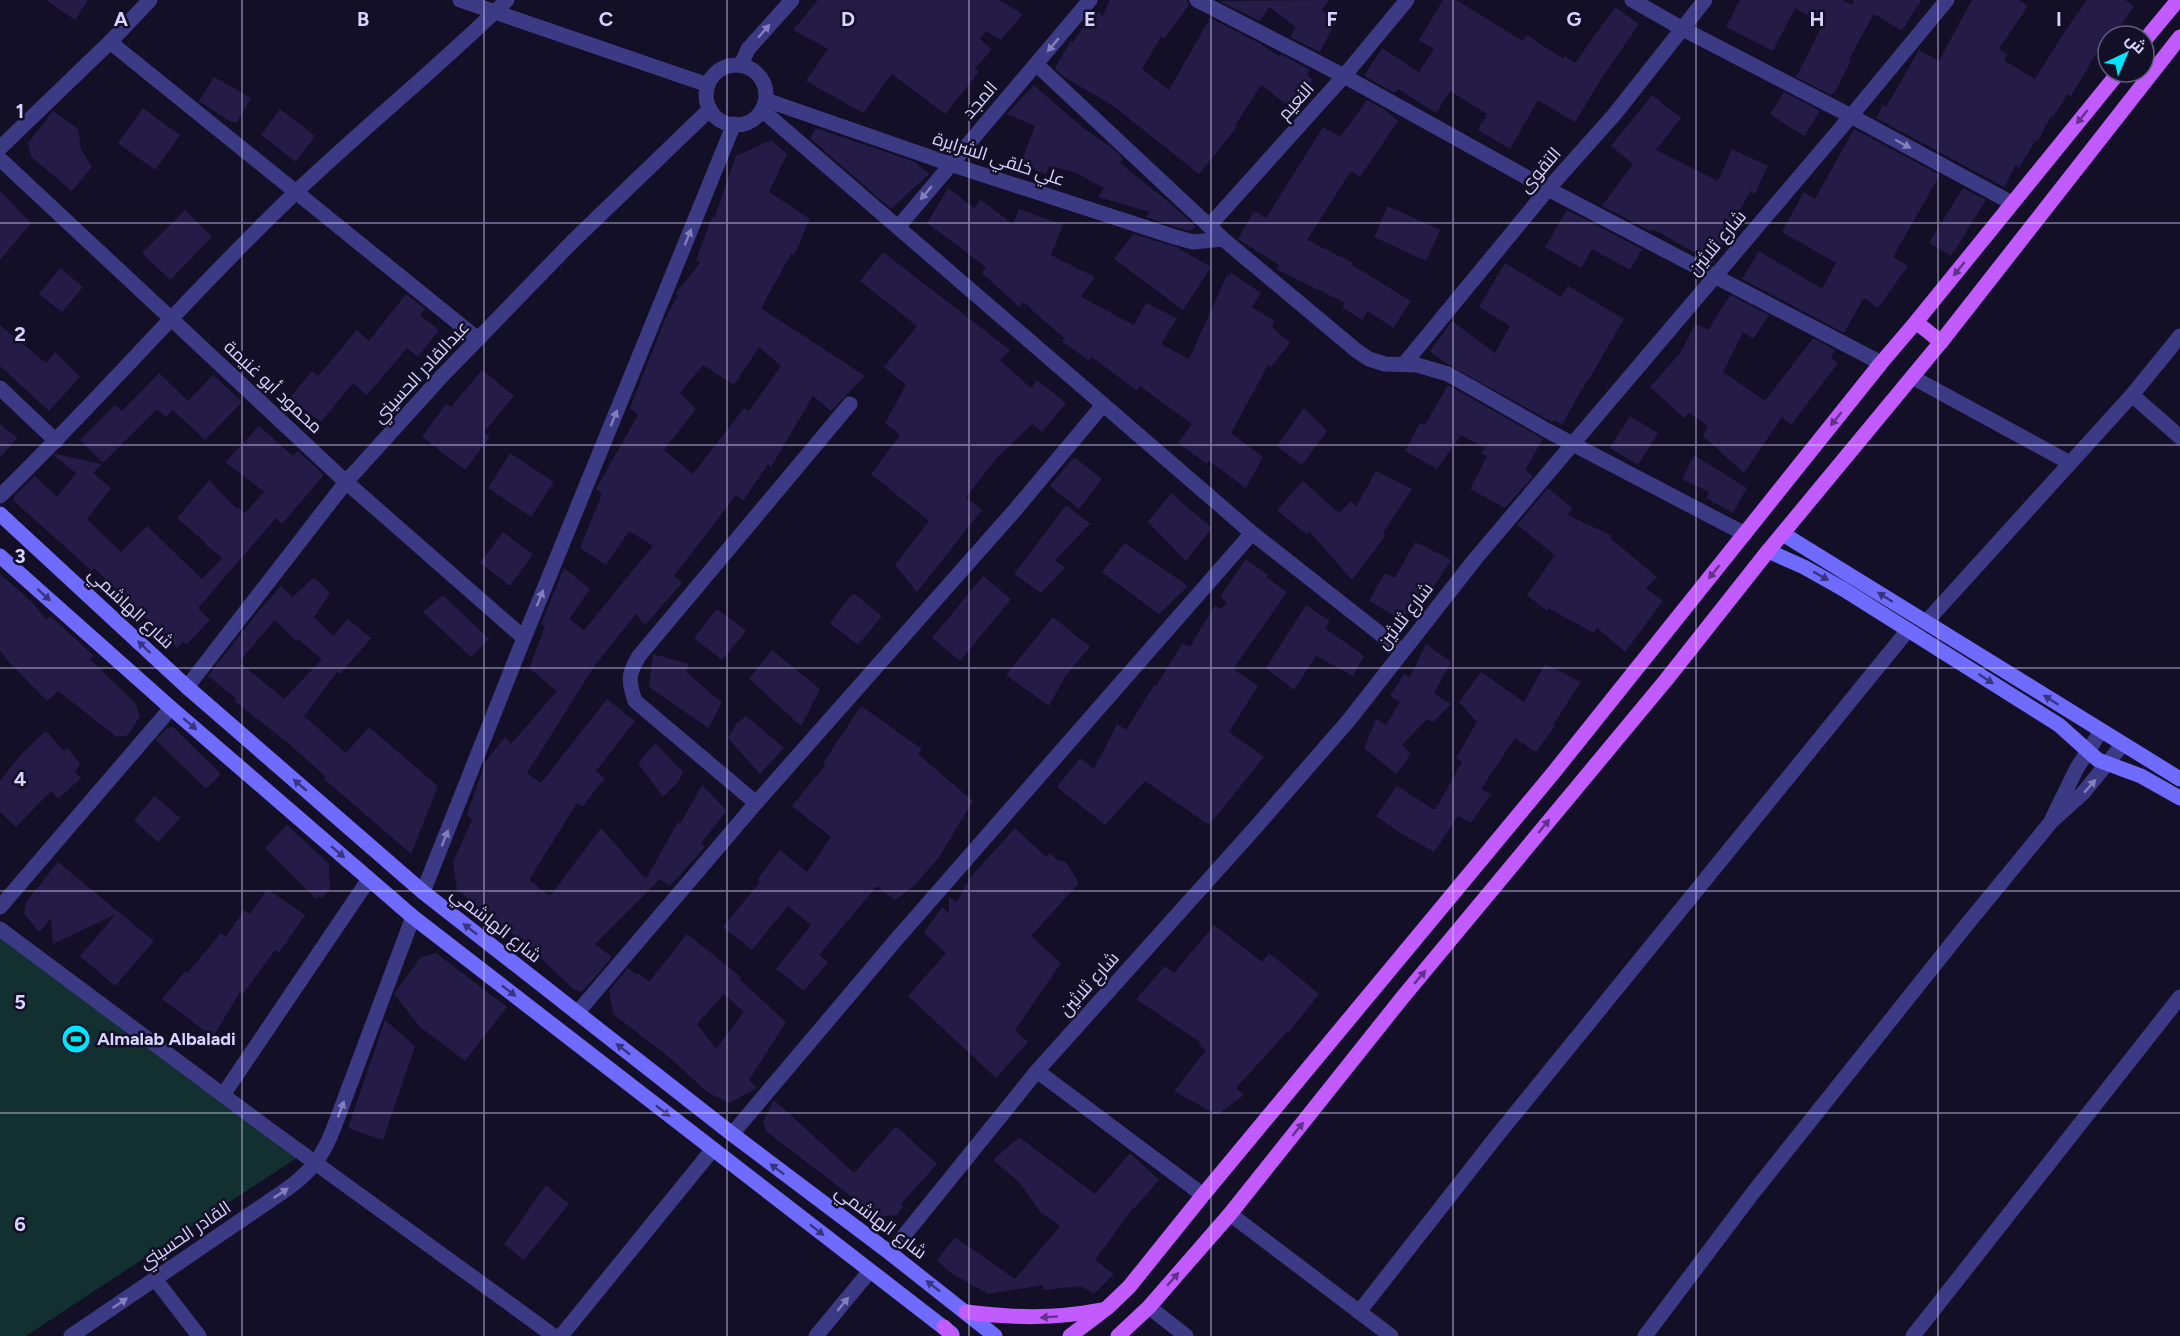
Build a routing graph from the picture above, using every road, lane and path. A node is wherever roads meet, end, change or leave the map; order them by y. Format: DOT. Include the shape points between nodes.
graph roads {
  1 [pos="150,0"];
  2 [pos="460,0"];
  3 [pos="507,0"];
  4 [pos="792,0"];
  5 [pos="1090,0"];
  6 [pos="1197,0"];
  7 [pos="1407,0"];
  8 [pos="1632,0"];
  9 [pos="1706,0"];
  10 [pos="1947,0"];
  11 [pos="2178,0"];
  12 [pos="495,12"];
  13 [pos="2156,27"];
  14 [pos="1683,29"];
  15 [pos="2180,37"];
  16 [pos="110,42"];
  17 [pos="1036,64"];
  18 [pos="741,65"];
  19 [pos="1344,76"];
  20 [pos="2109,84"];
  21 [pos="708,85"];
  22 [pos="764,105"];
  23 [pos="710,109"];
  24 [pos="1851,116"];
  25 [pos="734,124"];
  26 [pos="0,148"];
  27 [pos="0,159"];
  28 [pos="950,164"];
  29 [pos="1548,189"];
  30 [pos="295,192"];
  31 [pos="2012,203"];
  32 [pos="1210,225"];
  33 [pos="899,226"];
  34 [pos="1223,239"];
  35 [pos="1715,276"];
  36 [pos="170,318"];
  37 [pos="1916,322"];
  38 [pos="2180,336"];
  39 [pos="478,339"];
  40 [pos="1941,342"];
  41 [pos="1881,363"];
  42 [pos="1404,364"];
  43 [pos="1912,377"];
  44 [pos="0,388"];
  45 [pos="2132,394"];
  46 [pos="849,404"];
  47 [pos="1102,405"];
  48 [pos="2180,437"];
  49 [pos="56,441"];
  50 [pos="1574,445"];
  51 [pos="2070,463"];
  52 [pos="346,482"];
  53 [pos="0,496"];
  54 [pos="0,514"];
  55 [pos="1252,533"];
  56 [pos="1745,534"];
  57 [pos="1783,534"];
  58 [pos="1768,550"];
  59 [pos="0,556"];
  60 [pos="1926,622"];
  61 [pos="1908,630"];
  62 [pos="524,638"];
  63 [pos="1402,651"];
  64 [pos="187,687"];
  65 [pos="171,708"];
  66 [pos="2101,730"];
  67 [pos="2122,744"];
  68 [pos="2088,750"];
  69 [pos="2108,764"];
  70 [pos="1554,772"];
  71 [pos="2180,779"];
  72 [pos="1574,788"];
  73 [pos="2180,798"];
  74 [pos="756,803"];
  75 [pos="2051,822"];
  76 [pos="369,879"];
  77 [pos="423,892"];
  78 [pos="0,907"];
  79 [pos="413,917"];
  80 [pos="0,929"];
  81 [pos="2180,997"];
  82 [pos="577,1013"];
  83 [pos="2174,1014"];
  84 [pos="1037,1071"];
  85 [pos="224,1095"];
  86 [pos="732,1134"];
  87 [pos="713,1149"];
  88 [pos="317,1163"];
  89 [pos="1203,1195"];
  90 [pos="1230,1214"];
  91 [pos="890,1253"];
  92 [pos="870,1271"];
  93 [pos="155,1279"];
  94 [pos="1149,1306"];
  95 [pos="1107,1308"];
  96 [pos="966,1312"];
  97 [pos="1359,1312"];
  98 [pos="950,1333"];
  99 [pos="1124,1334"];
  100 [pos="71,1336"];
  101 [pos="199,1336"];
  102 [pos="554,1336"];
  103 [pos="561,1336"];
  104 [pos="816,1336"];
  105 [pos="995,1336"];
  106 [pos="1070,1336"];
  107 [pos="1186,1336"];
  108 [pos="1391,1336"];
  109 [pos="1645,1336"];
  110 [pos="1912,1336"];
  1 -- 16 [label="street"];
  2 -- 12 [label="street"];
  3 -- 12 [label="street"];
  18 -- 4 [label="street, one-way" via="745,54"];
  5 -- 17 [label="street, المجد, one-way"];
  6 -- 19 [label="street"];
  7 -- 19 [label="street, النعيم"];
  8 -- 14 [label="street"];
  9 -- 14 [label="street, التقوى"];
  10 -- 24 [label="street, شارع ثلاثين"];
  11 -- 13 [label="main road"];
  12 -- 21 [label="street"];
  12 -- 30 [label="street"];
  14 -- 24 [label="street"];
  14 -- 29 [label="street, التقوى"];
  15 -- 40 [label="main road"];
  16 -- 26 [label="street"];
  16 -- 30 [label="street"];
  17 -- 28 [label="street, المجد"];
  17 -- 32 [label="street"];
  18 -- 21 [label="street" via="725,67"];
  18 -- 22 [label="street" via="758,74 766,91"];
  19 -- 29 [label="street"];
  19 -- 32 [label="street, النعيم"];
  20 -- 31 [label="main road, one-way"];
  21 -- 23 [label="street"];
  22 -- 25 [label="street" via="750,121"];
  22 -- 28 [label="street, علي خلقي الشرايرة"];
  22 -- 33 [label="street"];
  23 -- 25 [label="street" via="718,118"];
  23 -- 39 [label="street, عبدالقادر الحسيني"];
  24 -- 31 [label="street, one-way"];
  24 -- 35 [label="street, شارع ثلاثين"];
  62 -- 25 [label="street, one-way"];
  27 -- 36 [label="street, محمود أبو غنيمة"];
  28 -- 33 [label="street, المجد, one-way"];
  28 -- 34 [label="street, علي خلقي الشرايرة" via="1175,237 1194,242"];
  29 -- 35 [label="street"];
  29 -- 42 [label="street, التقوى"];
  30 -- 36 [label="street"];
  30 -- 39 [label="street"];
  31 -- 37 [label="main road, one-way"];
  32 -- 34 [label="street"];
  33 -- 47 [label="street"];
  34 -- 42 [label="street" via="1357,351 1385,364"];
  35 -- 41 [label="street"];
  35 -- 50 [label="street, شارع ثلاثين"];
  36 -- 49 [label="street"];
  36 -- 52 [label="street, محمود أبو غنيمة"];
  37 -- 40 [label="main road"];
  37 -- 41 [label="main road"];
  38 -- 45 [label="street"];
  39 -- 52 [label="street, عبدالقادر الحسيني"];
  40 -- 43 [label="main road"];
  41 -- 56 [label="main road, one-way"];
  42 -- 50 [label="street" via="1448,374"];
  43 -- 51 [label="street"];
  43 -- 57 [label="main road"];
  44 -- 49 [label="street"];
  45 -- 48 [label="street"];
  45 -- 51 [label="street"];
  46 -- 74 [label="street" via="630,671 635,702"];
  47 -- 55 [label="street"];
  47 -- 74 [label="street" via="1015,510"];
  49 -- 53 [label="street"];
  50 -- 56 [label="street"];
  50 -- 63 [label="street, شارع ثلاثين"];
  51 -- 60 [label="street"];
  52 -- 62 [label="street, محمود أبو غنيمة"];
  52 -- 64 [label="street, عبدالقادر الحسيني"];
  64 -- 54 [label="main road, شارع الهاشمي, one-way"];
  55 -- 63 [label="street"];
  55 -- 86 [label="street" via="895,941"];
  56 -- 70 [label="main road, one-way"];
  57 -- 58 [label="main road"];
  60 -- 57 [label="main road, one-way"];
  58 -- 61 [label="main road, one-way" via="1843,589"];
  58 -- 72 [label="main road" via="1666,680"];
  59 -- 65 [label="main road, one-way"];
  66 -- 60 [label="main road, one-way"];
  61 -- 68 [label="main road, one-way" via="2059,725"];
  61 -- 97 [label="street" via="1496,1137"];
  77 -- 62 [label="street, one-way"];
  63 -- 84 [label="street, شارع ثلاثين" via="1349,720"];
  77 -- 64 [label="main road, شارع الهاشمي, one-way"];
  65 -- 76 [label="main road, one-way"];
  65 -- 78 [label="street"];
  66 -- 67 [label="main road"];
  66 -- 68 [label="street"];
  67 -- 69 [label="street"];
  67 -- 71 [label="main road"];
  68 -- 69 [label="main road"];
  68 -- 75 [label="street"];
  69 -- 73 [label="main road" via="2141,776"];
  75 -- 69 [label="street, one-way" via="2083,794"];
  70 -- 72 [label="main road"];
  70 -- 89 [label="main road"];
  90 -- 72 [label="main road, one-way"];
  74 -- 82 [label="street"];
  75 -- 109 [label="street" via="1752,1194"];
  76 -- 79 [label="main road"];
  76 -- 85 [label="street"];
  77 -- 79 [label="main road"];
  82 -- 77 [label="main road, شارع الهاشمي, one-way"];
  79 -- 87 [label="main road, one-way"];
  88 -- 79 [label="street, one-way"];
  80 -- 85 [label="street"];
  81 -- 83 [label="street"];
  86 -- 82 [label="main road, شارع الهاشمي, one-way"];
  83 -- 110 [label="street"];
  84 -- 89 [label="street"];
  84 -- 91 [label="street, شارع ثلاثين"];
  85 -- 88 [label="street"];
  91 -- 86 [label="main road, شارع الهاشمي, one-way"];
  87 -- 92 [label="main road, one-way"];
  87 -- 103 [label="street"];
  93 -- 88 [label="street, القادر الحسيني, one-way" via="295,1184"];
  88 -- 102 [label="street"];
  89 -- 95 [label="main road" via="1129,1287"];
  94 -- 90 [label="main road, one-way"];
  90 -- 97 [label="street"];
  96 -- 91 [label="main road, شارع الهاشمي, one-way"];
  92 -- 98 [label="main road"];
  104 -- 92 [label="street, one-way"];
  100 -- 93 [label="street, القادر الحسيني, one-way"];
  93 -- 101 [label="street"];
  94 -- 99 [label="main road"];
  94 -- 107 [label="street"];
  95 -- 96 [label="main road, one-way" via="1038,1318"];
  95 -- 106 [label="main road"];
  96 -- 105 [label="main road, شارع الهاشمي"];
  97 -- 108 [label="street"];
}
